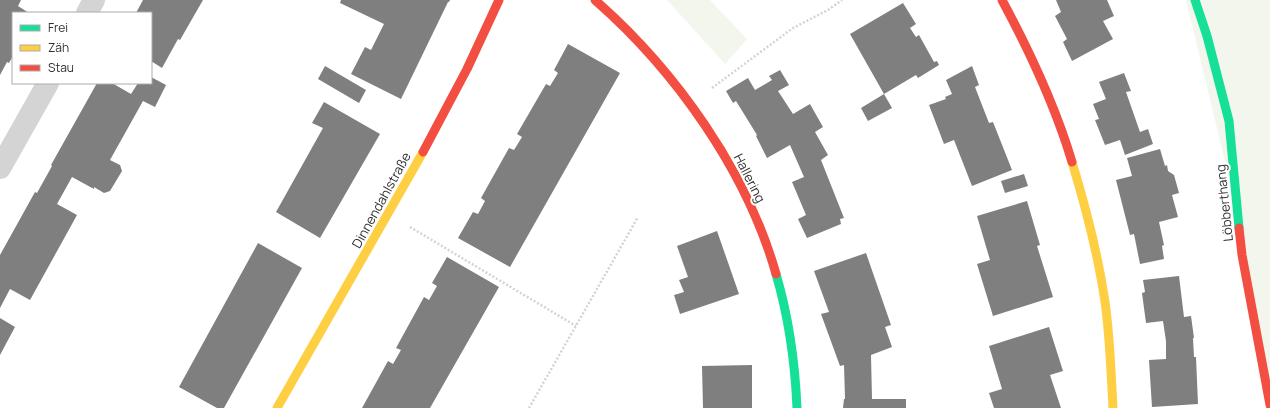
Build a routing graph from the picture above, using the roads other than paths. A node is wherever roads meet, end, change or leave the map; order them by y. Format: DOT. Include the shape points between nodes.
graph roads {
  1 [pos="94,0"];
  2 [pos="499,0"];
  3 [pos="595,0"];
  4 [pos="1002,0"];
  5 [pos="1195,0"];
  6 [pos="88,12"];
  7 [pos="47,84"];
  8 [pos="0,168"];
  9 [pos="1270,405"];
  10 [pos="277,408"];
  11 [pos="797,408"];
  12 [pos="1114,408"];
  1 -- 6 [label="street"];
  2 -- 10 [label="street, Dinnendahlstraße" via="432,136"];
  3 -- 11 [label="street, Hallering" via="647,52 691,104 744,192 764,238 778,281 795,369"];
  4 -- 12 [label="street" via="1044,85 1071,157 1090,225 1107,318"];
  5 -- 9 [label="street, Löbberthang" via="1229,121 1242,255"];
  7 -- 8 [label="street"];
}
